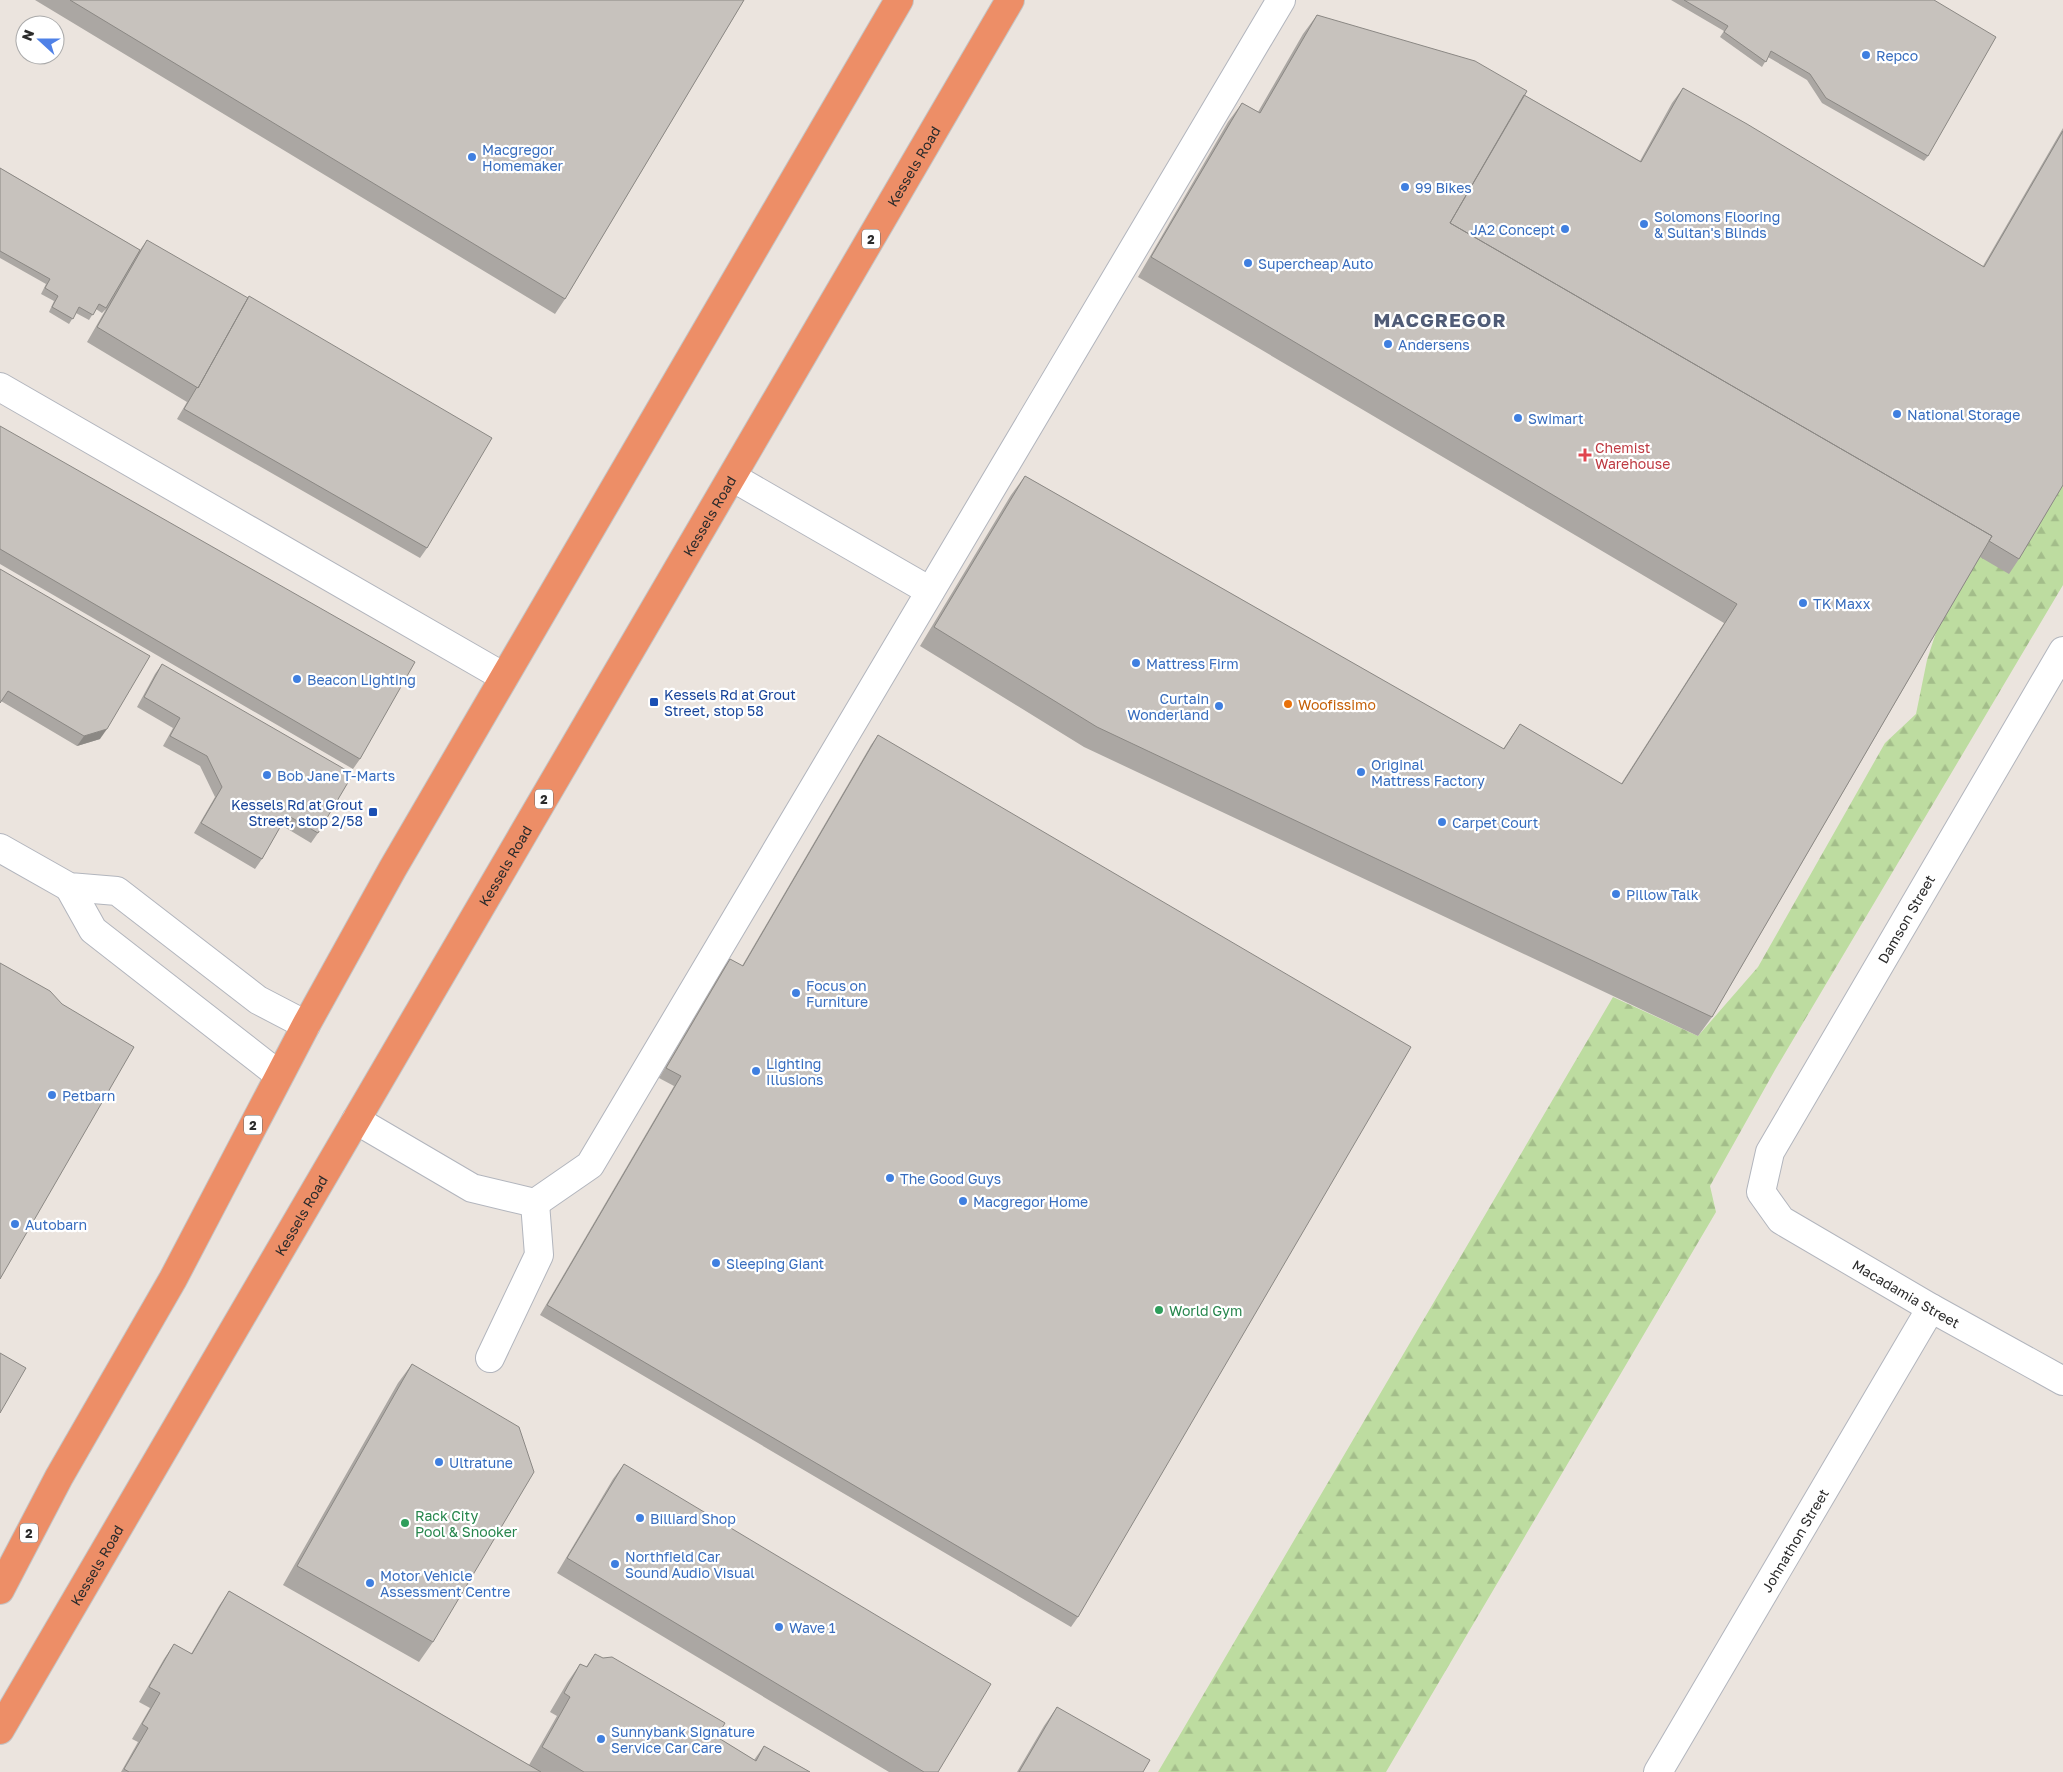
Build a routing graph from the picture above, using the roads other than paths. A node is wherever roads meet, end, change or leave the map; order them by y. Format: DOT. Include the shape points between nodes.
graph roads {
  1 [pos="899,0"];
  2 [pos="1010,0"];
  3 [pos="1281,0"];
  4 [pos="0,387"];
  5 [pos="732,478"];
  6 [pos="930,591"];
  7 [pos="2063,652"];
  8 [pos="504,678"];
  9 [pos="0,848"];
  10 [pos="69,887"];
  11 [pos="306,1025"];
  12 [pos="279,1076"];
  13 [pos="356,1120"];
  14 [pos="1761,1192"];
  15 [pos="535,1203"];
  16 [pos="1931,1308"];
  17 [pos="490,1358"];
  18 [pos="2063,1381"];
  19 [pos="59,1477"];
  20 [pos="0,1554"];
  21 [pos="0,1590"];
  22 [pos="0,1730"];
  23 [pos="1658,1772"];
  1 -- 8 [label="highway, 2"];
  2 -- 5 [label="highway, Kessels Road / 2"];
  3 -- 6 [label="street"];
  4 -- 8 [label="street"];
  5 -- 6 [label="street"];
  5 -- 13 [label="highway, Kessels Road / 2"];
  6 -- 15 [label="street" via="590,1165"];
  7 -- 14 [label="street, Damson Street" via="1770,1152"];
  8 -- 11 [label="highway, 2"];
  9 -- 10 [label="street"];
  10 -- 11 [label="street" via="117,892 258,1000"];
  10 -- 12 [label="street" via="93,930"];
  11 -- 12 [label="highway, 2"];
  12 -- 19 [label="highway, 2" via="173,1279"];
  13 -- 15 [label="street" via="472,1188"];
  13 -- 22 [label="highway, Kessels Road / 2"];
  14 -- 16 [label="street, Macadamia Street" via="1781,1220"];
  15 -- 17 [label="street" via="539,1255"];
  16 -- 18 [label="street, Macadamia Street"];
  16 -- 23 [label="street, Johnathon Street"];
  19 -- 20 [label="highway"];
  19 -- 21 [label="highway, 2"];
}
